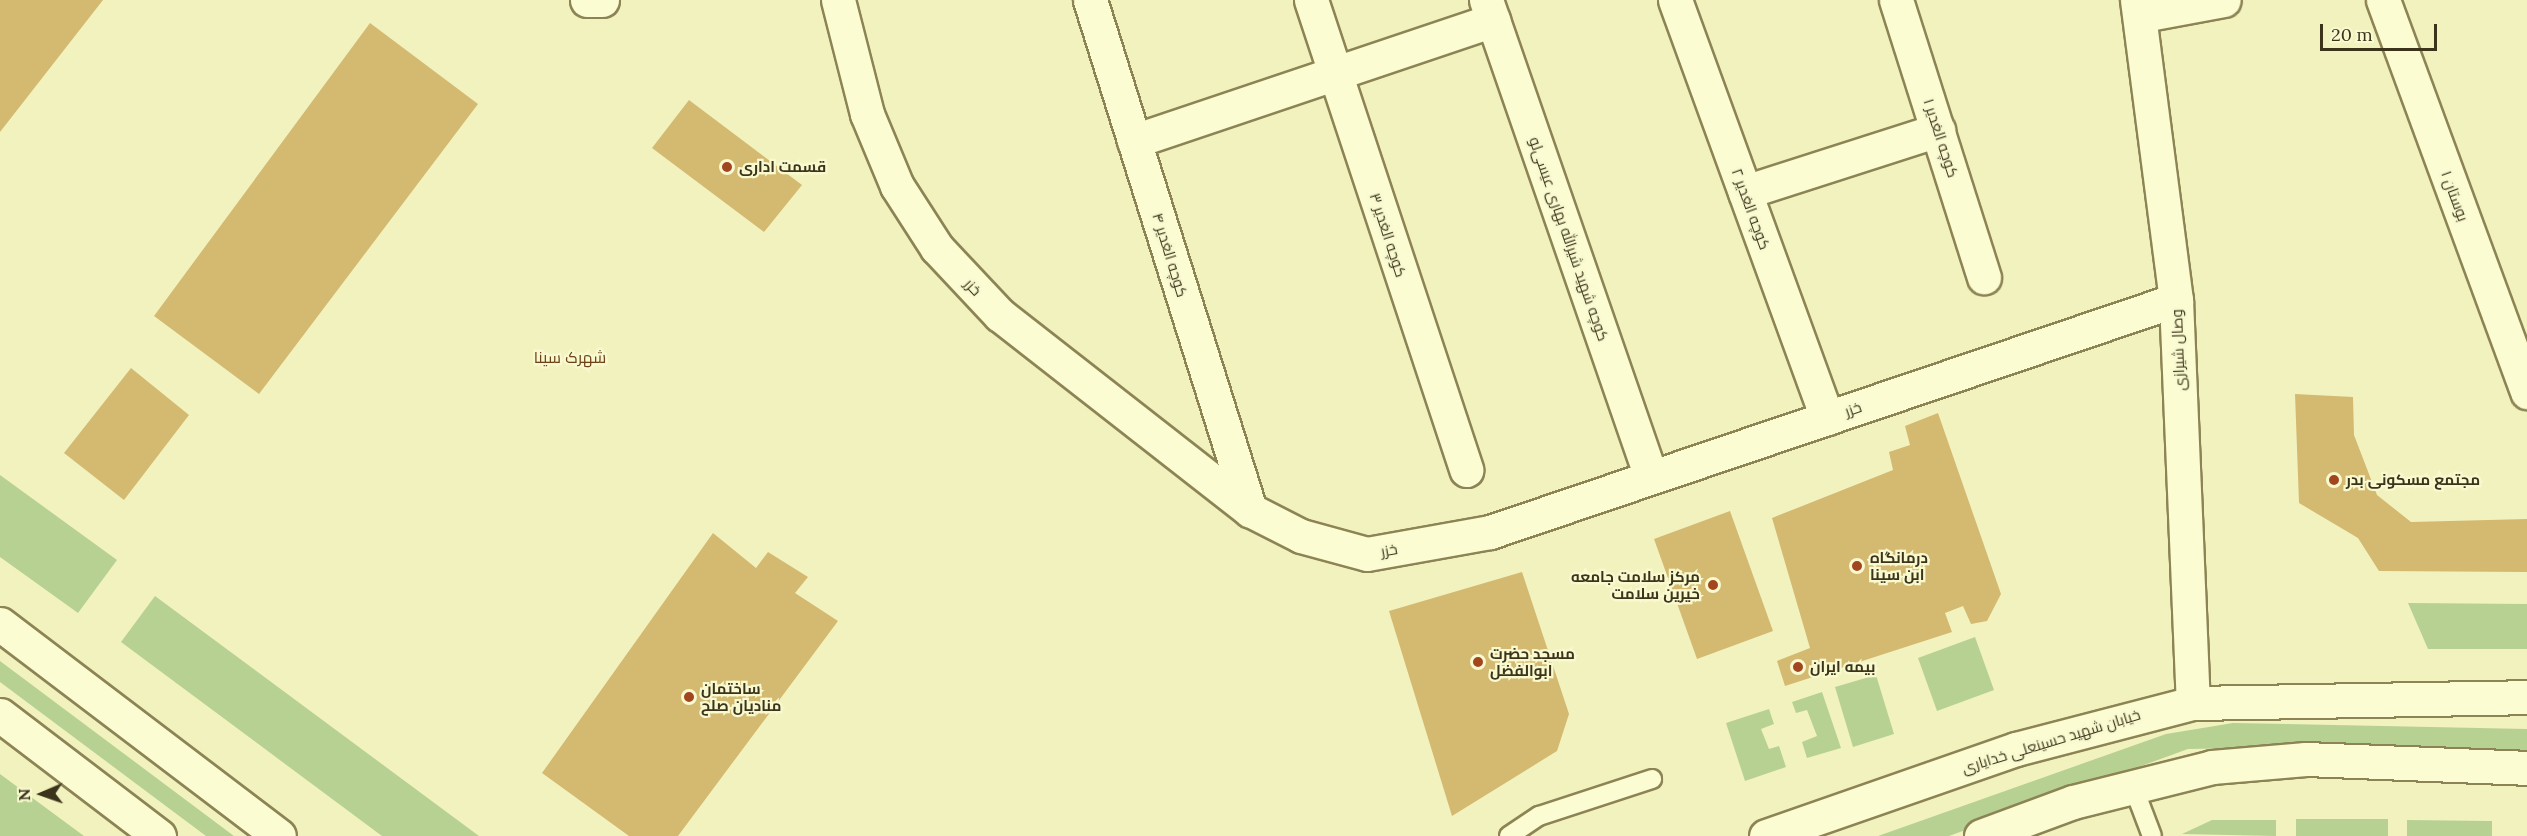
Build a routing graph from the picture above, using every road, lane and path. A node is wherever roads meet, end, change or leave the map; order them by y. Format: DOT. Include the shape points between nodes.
graph roads {
  1 [pos="588,0"];
  2 [pos="602,0"];
  3 [pos="838,0"];
  4 [pos="1090,0"];
  5 [pos="1311,0"];
  6 [pos="1675,0"];
  7 [pos="1896,0"];
  8 [pos="2224,0"];
  9 [pos="2383,0"];
  10 [pos="2140,7"];
  11 [pos="1489,10"];
  12 [pos="1336,76"];
  13 [pos="1938,130"];
  14 [pos="1134,141"];
  15 [pos="1745,192"];
  16 [pos="1984,277"];
  17 [pos="2176,300"];
  18 [pos="2527,392"];
  19 [pos="1827,418"];
  20 [pos="1466,470"];
  21 [pos="1651,477"];
  22 [pos="1250,510"];
  23 [pos="0,624"];
  24 [pos="2527,697"];
  25 [pos="2193,703"];
  26 [pos="0,715"];
  27 [pos="2527,768"];
  28 [pos="1652,779"];
  29 [pos="2133,786"];
  30 [pos="159,836"];
  31 [pos="279,836"];
  32 [pos="1509,836"];
  33 [pos="1766,836"];
  34 [pos="1981,836"];
  35 [pos="2152,836"];
  1 -- 2 [label="street"];
  3 -- 22 [label="street, خزر" via="867,114 897,186 938,248 999,315"];
  4 -- 14 [label="street, کوچه الغدیر ۴"];
  5 -- 12 [label="street, کوچه الغدیر ۳"];
  6 -- 15 [label="street, کوچه الغدیر ۲"];
  7 -- 13 [label="street, کوچه الغدیر ۱"];
  8 -- 10 [label="street"];
  9 -- 18 [label="street, بوستان ۱"];
  10 -- 17 [label="street, وصال شیرازی"];
  11 -- 12 [label="street"];
  11 -- 21 [label="street, کوچه شهید شیرالله بهاری عیسی‌لو"];
  12 -- 14 [label="street"];
  12 -- 20 [label="street, کوچه الغدیر ۳"];
  13 -- 15 [label="street"];
  13 -- 16 [label="street, کوچه الغدیر ۱"];
  14 -- 22 [label="street, کوچه الغدیر ۴"];
  15 -- 19 [label="street, کوچه الغدیر ۲"];
  17 -- 19 [label="street, خزر"];
  17 -- 25 [label="street, وصال شیرازی"];
  19 -- 21 [label="street, خزر"];
  21 -- 22 [label="street, خزر" via="1490,532 1367,554 1301,536"];
  23 -- 31 [label="street"];
  24 -- 25 [label="street, خیابان شهید حسینعلی خدایاری"];
  25 -- 33 [label="street, خیابان شهید حسینعلی خدایاری" via="2016,749"];
  26 -- 30 [label="street"];
  27 -- 29 [label="street" via="2306,759 2212,767"];
  28 -- 32 [label="lane" via="1539,816"];
  29 -- 34 [label="street"];
  29 -- 35 [label="lane"];
}
